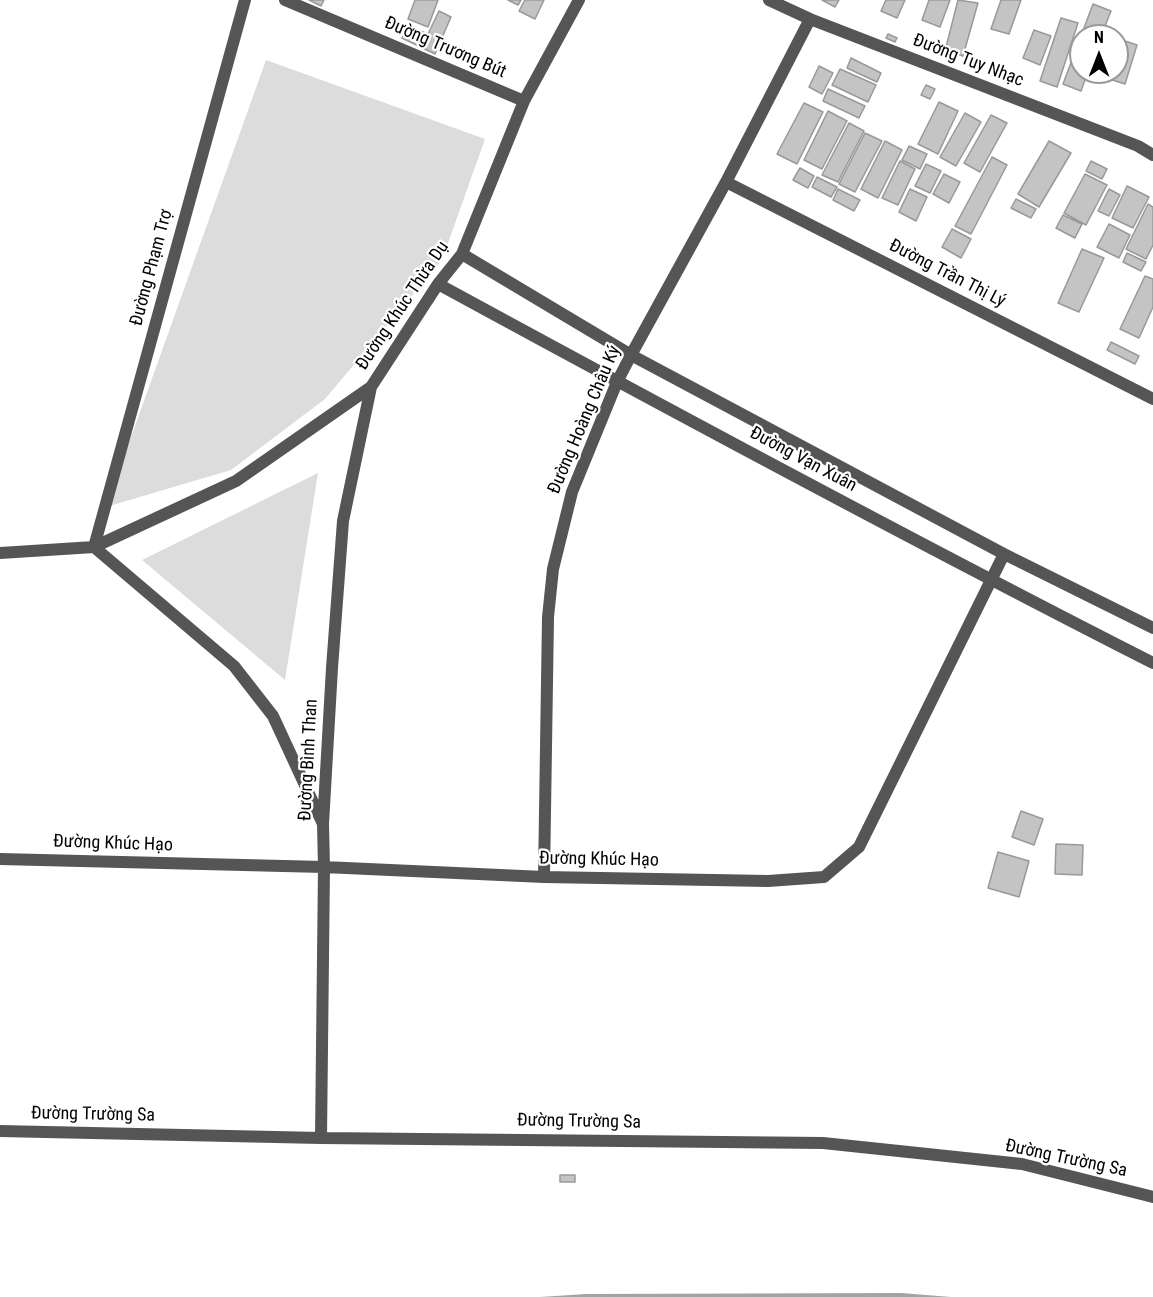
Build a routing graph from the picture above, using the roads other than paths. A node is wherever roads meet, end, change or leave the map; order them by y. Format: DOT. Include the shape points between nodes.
graph roads {
  1 [pos="245,0"];
  2 [pos="285,0"];
  3 [pos="579,0"];
  4 [pos="769,0"];
  5 [pos="810,19"];
  6 [pos="524,101"];
  7 [pos="1153,155"];
  8 [pos="726,182"];
  9 [pos="462,254"];
  10 [pos="438,284"];
  11 [pos="631,355"];
  12 [pos="617,382"];
  13 [pos="371,387"];
  14 [pos="1153,399"];
  15 [pos="94,546"];
  16 [pos="0,553"];
  17 [pos="1004,554"];
  18 [pos="990,580"];
  19 [pos="1153,628"];
  20 [pos="1153,663"];
  21 [pos="323,824"];
  22 [pos="0,859"];
  23 [pos="324,867"];
  24 [pos="544,877"];
  25 [pos="0,1131"];
  26 [pos="321,1138"];
  27 [pos="1153,1197"];
  1 -- 15 [label="street, Đường Phạm Trợ"];
  2 -- 6 [label="street, Đường Trương Bút"];
  3 -- 6 [label="street, Đường Khúc Thừa Dụ"];
  4 -- 5 [label="street, Đường Tuy Nhạc"];
  5 -- 7 [label="street, Đường Tuy Nhạc"];
  5 -- 8 [label="street, Đường Hoàng Châu Ký"];
  6 -- 9 [label="street, Đường Khúc Thừa Dụ"];
  8 -- 11 [label="street, Đường Hoàng Châu Ký"];
  8 -- 14 [label="street, Đường Trần Thị Lý"];
  9 -- 10 [label="street, Đường Khúc Thừa Dụ"];
  9 -- 11 [label="street, Đường Vạn Xuân"];
  10 -- 12 [label="street, Đường Vạn Xuân"];
  10 -- 13 [label="street, Đường Khúc Thừa Dụ"];
  11 -- 12 [label="street, Đường Hoàng Châu Ký"];
  11 -- 17 [label="street, Đường Vạn Xuân"];
  12 -- 18 [label="street, Đường Vạn Xuân"];
  12 -- 24 [label="street, Đường Hoàng Châu Ký" via="572,492 553,569 548,617"];
  13 -- 15 [label="street, Đường Khúc Thừa Dụ" via="236,481"];
  13 -- 21 [label="street, Đường Bình Than" via="343,521"];
  15 -- 16 [label="street, Đường Khúc Thừa Dụ"];
  15 -- 21 [label="street" via="234,666 273,716"];
  17 -- 18 [label="street, Đường Khúc Hạo"];
  17 -- 19 [label="street, Đường Vạn Xuân"];
  18 -- 20 [label="street, Đường Vạn Xuân"];
  18 -- 24 [label="street, Đường Khúc Hạo" via="859,847 824,877 768,881"];
  21 -- 23 [label="street, Đường Bình Than"];
  22 -- 23 [label="street, Đường Khúc Hạo"];
  23 -- 24 [label="street, Đường Khúc Hạo"];
  23 -- 26 [label="street, Đường Bình Than"];
  25 -- 26 [label="street, Đường Trường Sa"];
  26 -- 27 [label="street, Đường Trường Sa" via="823,1143 1022,1164"];
}
